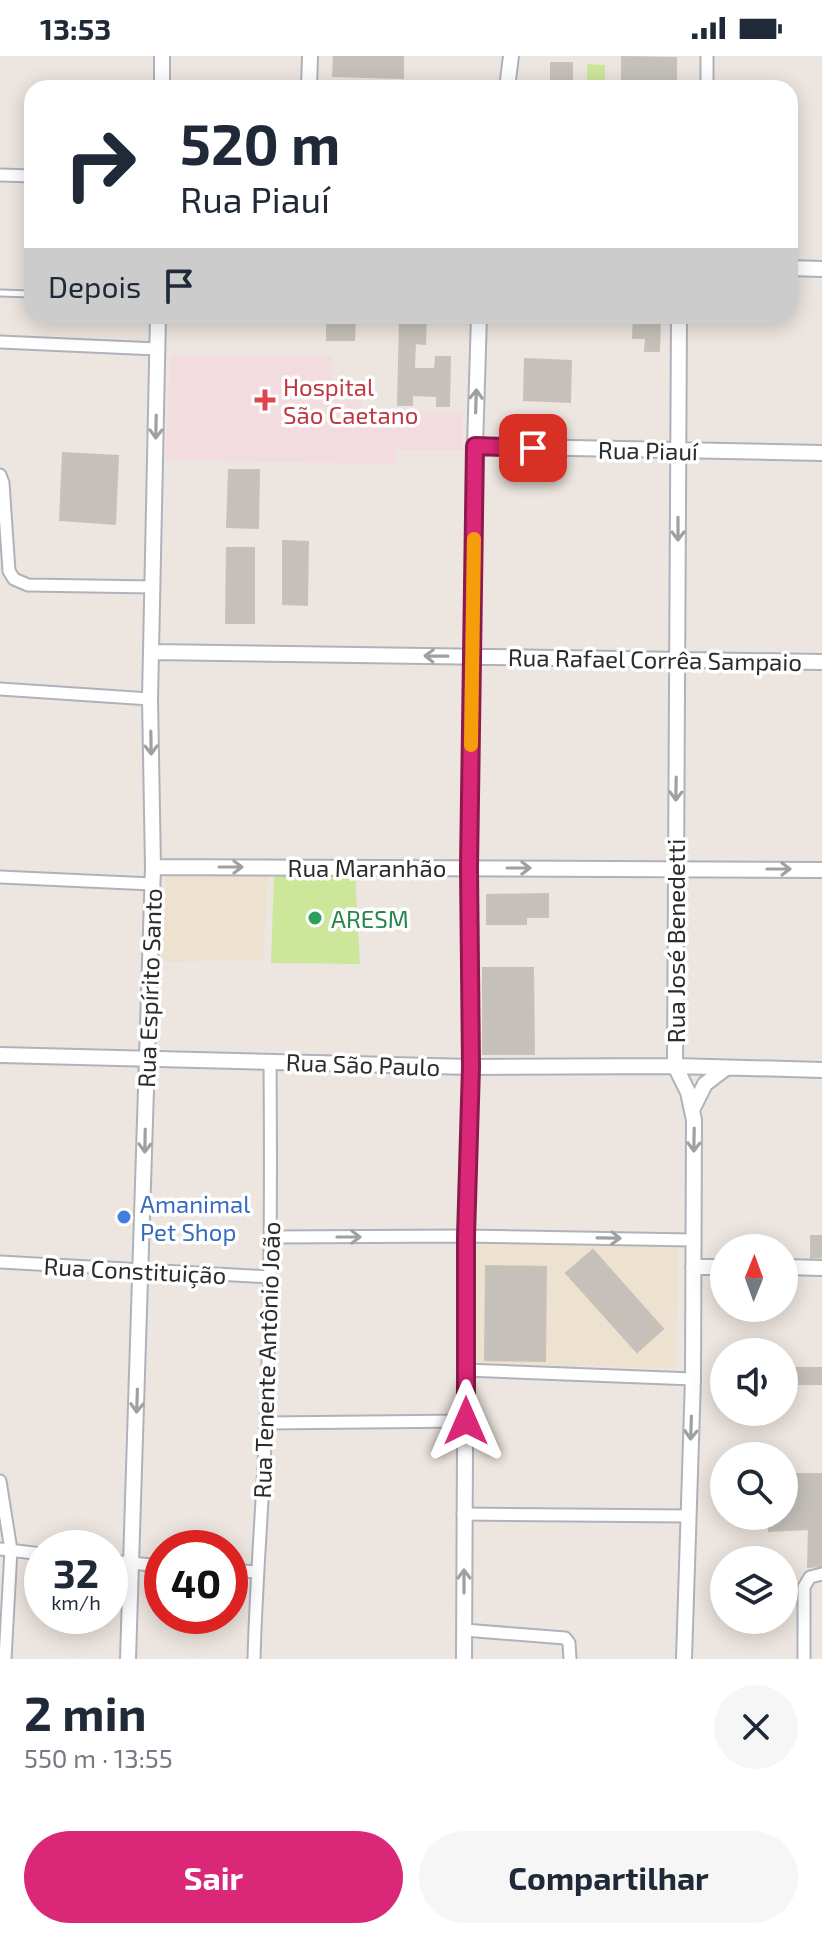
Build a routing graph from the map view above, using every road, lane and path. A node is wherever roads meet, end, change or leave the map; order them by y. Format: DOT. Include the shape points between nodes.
graph roads {
  1 [pos="162,56"];
  2 [pos="310,56"];
  3 [pos="511,56"];
  4 [pos="707,56"];
  5 [pos="162,80"];
  6 [pos="309,80"];
  7 [pos="508,80"];
  8 [pos="707,80"];
  9 [pos="0,175"];
  10 [pos="24,176"];
  11 [pos="798,268"];
  12 [pos="822,269"];
  13 [pos="0,293"];
  14 [pos="24,294"];
  15 [pos="158,324"];
  16 [pos="479,324"];
  17 [pos="679,324"];
  18 [pos="0,342"];
  19 [pos="157,349"];
  20 [pos="475,446"];
  21 [pos="678,451"];
  22 [pos="822,453"];
  23 [pos="0,475"];
  24 [pos="152,587"];
  25 [pos="152,652"];
  26 [pos="472,656"];
  27 [pos="678,659"];
  28 [pos="822,662"];
  29 [pos="0,689"];
  30 [pos="150,699"];
  31 [pos="153,867"];
  32 [pos="469,868"];
  33 [pos="675,869"];
  34 [pos="822,870"];
  35 [pos="0,877"];
  36 [pos="152,884"];
  37 [pos="0,1055"];
  38 [pos="147,1059"];
  39 [pos="270,1062"];
  40 [pos="675,1066"];
  41 [pos="471,1067"];
  42 [pos="726,1068"];
  43 [pos="822,1070"];
  44 [pos="693,1108"];
  45 [pos="466,1236"];
  46 [pos="271,1237"];
  47 [pos="692,1240"];
  48 [pos="0,1262"];
  49 [pos="693,1267"];
  50 [pos="710,1267"];
  51 [pos="798,1267"];
  52 [pos="822,1268"];
  53 [pos="142,1271"];
  54 [pos="270,1277"];
  55 [pos="465,1370"];
  56 [pos="693,1379"];
  57 [pos="466,1421"];
  58 [pos="266,1423"];
  59 [pos="0,1481"];
  60 [pos="463,1514"];
  61 [pos="688,1516"];
  62 [pos="6,1550"];
  63 [pos="128,1563"];
  64 [pos="132,1564"];
  65 [pos="144,1565"];
  66 [pos="248,1571"];
  67 [pos="256,1572"];
  68 [pos="822,1574"];
  69 [pos="464,1630"];
  70 [pos="5,1659"];
  71 [pos="128,1659"];
  72 [pos="254,1659"];
  73 [pos="464,1659"];
  74 [pos="570,1659"];
  75 [pos="684,1659"];
  76 [pos="804,1659"];
  1 -- 5 [label="street"];
  2 -- 6 [label="street"];
  3 -- 7 [label="street"];
  4 -- 8 [label="street"];
  9 -- 10 [label="street"];
  11 -- 12 [label="street"];
  13 -- 14 [label="lane"];
  15 -- 19 [label="street, Rua Espírito Santo"];
  20 -- 16 [label="street, one-way"];
  17 -- 21 [label="street, Rua José Benedetti"];
  18 -- 19 [label="street"];
  19 -- 24 [label="street, Rua Espírito Santo, one-way"];
  20 -- 21 [label="street, Rua Piauí"];
  20 -- 26 [label="street"];
  21 -- 22 [label="street, Rua Piauí"];
  21 -- 27 [label="street, Rua José Benedetti, one-way"];
  23 -- 24 [label="street" via="14,579 28,585"];
  24 -- 25 [label="street, Rua Espírito Santo"];
  26 -- 25 [label="street, Rua Rafael Corrêa Sampaio, one-way"];
  25 -- 30 [label="street, Rua Espírito Santo"];
  26 -- 27 [label="street, Rua Rafael Corrêa Sampaio"];
  26 -- 32 [label="street"];
  27 -- 28 [label="street, Rua Rafael Corrêa Sampaio"];
  27 -- 33 [label="street, Rua José Benedetti, one-way"];
  29 -- 30 [label="street"];
  30 -- 31 [label="street, Rua Espírito Santo, one-way"];
  31 -- 32 [label="street, Rua Maranhão, one-way"];
  31 -- 36 [label="street, Rua Espírito Santo"];
  32 -- 33 [label="street, Rua Maranhão, one-way"];
  32 -- 41 [label="street"];
  33 -- 34 [label="street, Rua Maranhão, one-way"];
  33 -- 40 [label="street, Rua José Benedetti"];
  35 -- 36 [label="street"];
  36 -- 38 [label="street, Rua Espírito Santo"];
  37 -- 38 [label="street, Rua São Paulo"];
  38 -- 39 [label="street, Rua São Paulo"];
  38 -- 53 [label="street, Rua Espírito Santo, one-way"];
  39 -- 41 [label="street, Rua São Paulo"];
  39 -- 46 [label="street, Rua Tenente Antônio João"];
  40 -- 41 [label="street, Rua São Paulo"];
  40 -- 42 [label="street, Rua São Paulo"];
  40 -- 44 [label="street, Rua José Benedetti"];
  41 -- 45 [label="street"];
  42 -- 43 [label="street, Rua São Paulo"];
  42 -- 44 [label="street" via="705,1084"];
  44 -- 47 [label="street, Rua José Benedetti, one-way"];
  46 -- 45 [label="street, one-way"];
  45 -- 47 [label="street, one-way"];
  45 -- 55 [label="street"];
  46 -- 54 [label="street, Rua Tenente Antônio João"];
  47 -- 49 [label="street, Rua José Benedetti"];
  48 -- 53 [label="street, Rua Constituição"];
  49 -- 50 [label="street"];
  49 -- 56 [label="street, Rua José Benedetti"];
  51 -- 52 [label="street"];
  53 -- 54 [label="street, Rua Constituição"];
  53 -- 64 [label="street, Rua Espírito Santo, one-way"];
  54 -- 58 [label="street, Rua Tenente Antônio João"];
  55 -- 56 [label="street"];
  55 -- 57 [label="street"];
  56 -- 61 [label="street, Rua José Benedetti, one-way"];
  57 -- 58 [label="street"];
  57 -- 60 [label="street"];
  58 -- 67 [label="street, Rua Tenente Antônio João"];
  59 -- 62 [label="street"];
  60 -- 61 [label="street"];
  69 -- 60 [label="street, one-way"];
  61 -- 75 [label="street, Rua José Benedetti"];
  62 -- 70 [label="street"];
  63 -- 64 [label="street"];
  64 -- 65 [label="street"];
  64 -- 71 [label="street, Rua Espírito Santo"];
  66 -- 67 [label="street"];
  67 -- 72 [label="street, Rua Tenente Antônio João"];
  68 -- 76 [label="street" via="810,1577 804,1587"];
  69 -- 73 [label="street"];
  69 -- 74 [label="street" via="565,1638"];
}
